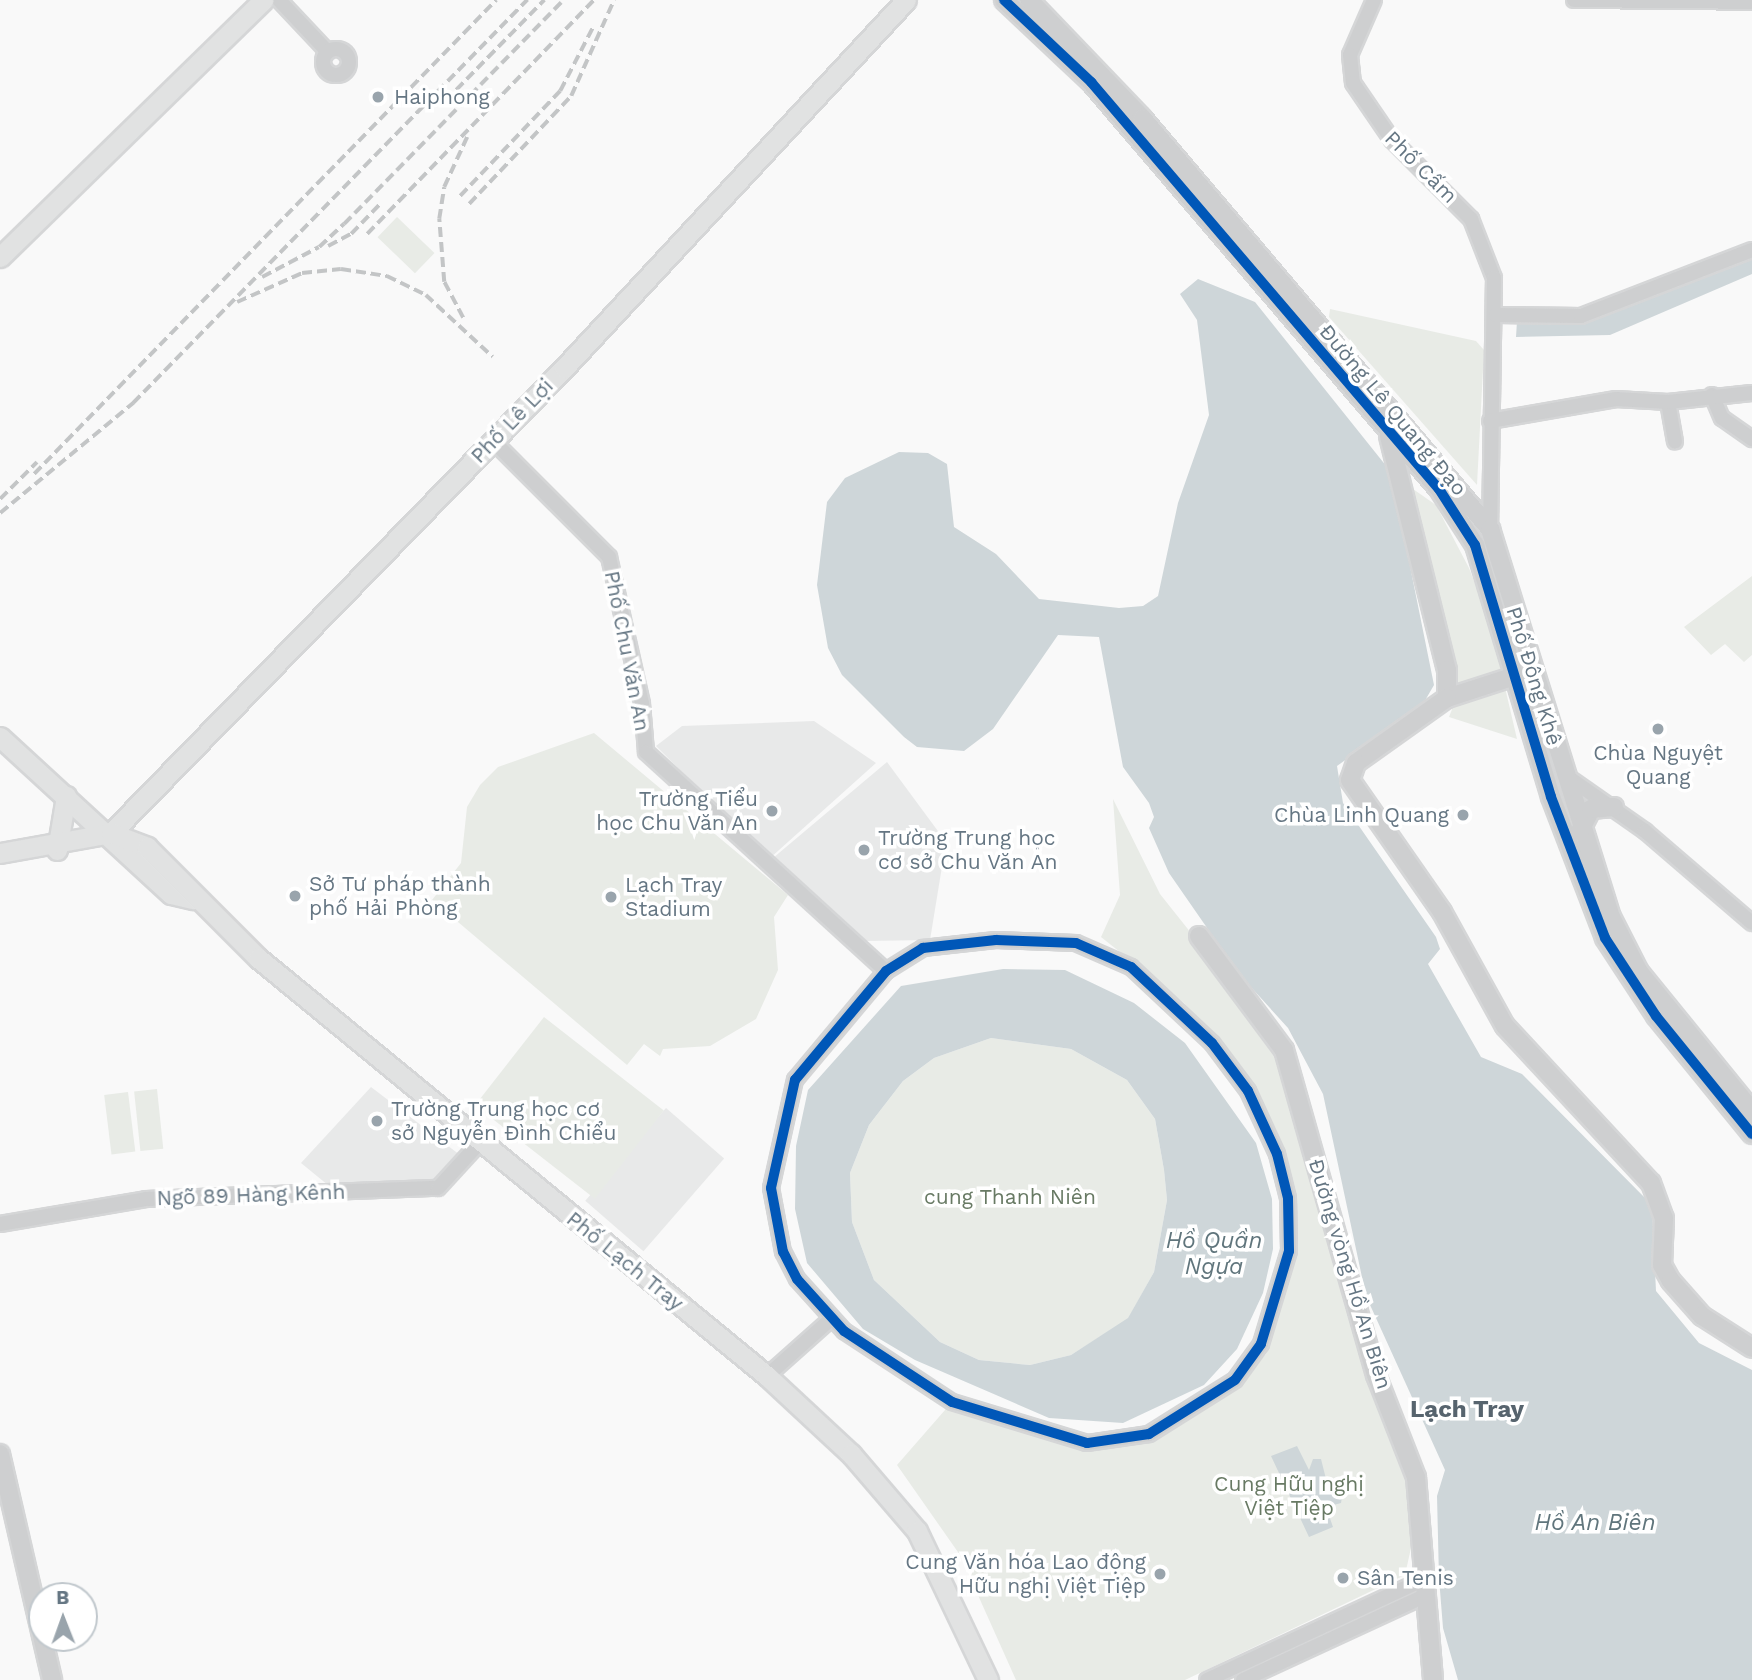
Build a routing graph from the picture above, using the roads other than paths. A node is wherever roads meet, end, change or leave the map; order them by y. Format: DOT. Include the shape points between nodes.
graph roads {
  1 [pos="263,0"];
  2 [pos="279,0"];
  3 [pos="906,0"];
  4 [pos="1004,0"];
  5 [pos="1029,0"];
  6 [pos="1374,0"];
  7 [pos="1574,0"];
  8 [pos="1620,1"];
  9 [pos="1752,2"];
  10 [pos="327,51"];
  11 [pos="1752,250"];
  12 [pos="0,257"];
  13 [pos="1752,257"];
  14 [pos="1729,262"];
  15 [pos="1496,315"];
  16 [pos="1493,339"];
  17 [pos="1752,393"];
  18 [pos="1712,395"];
  19 [pos="1381,402"];
  20 [pos="1668,402"];
  21 [pos="1490,421"];
  22 [pos="1387,430"];
  23 [pos="1752,439"];
  24 [pos="493,441"];
  25 [pos="1675,441"];
  26 [pos="1490,529"];
  27 [pos="1475,545"];
  28 [pos="1515,676"];
  29 [pos="1447,698"];
  30 [pos="0,737"];
  31 [pos="1563,774"];
  32 [pos="1545,778"];
  33 [pos="66,796"];
  34 [pos="1614,807"];
  35 [pos="1580,831"];
  36 [pos="111,834"];
  37 [pos="58,846"];
  38 [pos="0,853"];
  39 [pos="128,858"];
  40 [pos="0,864"];
  41 [pos="193,899"];
  42 [pos="1752,923"];
  43 [pos="1199,936"];
  44 [pos="886,971"];
  45 [pos="1752,1111"];
  46 [pos="1752,1134"];
  47 [pos="482,1140"];
  48 [pos="0,1224"];
  49 [pos="832,1318"];
  50 [pos="1752,1348"];
  51 [pos="767,1376"];
  52 [pos="0,1454"];
  53 [pos="1423,1588"];
  54 [pos="1261,1663"];
  55 [pos="52,1680"];
  56 [pos="988,1680"];
  57 [pos="1207,1680"];
  58 [pos="1244,1680"];
  59 [pos="1433,1680"];
  1 -- 12 [label="main road"];
  2 -- 10 [label="street"];
  3 -- 24 [label="main road, Phố Lê Lợi"];
  4 -- 22 [label="street, Đường Lê Quang Đạo" via="1091,82"];
  5 -- 19 [label="street, Đường Lê Quang Đạo" via="1142,118"];
  6 -- 15 [label="street, Phố Cấm" via="1350,55 1353,83 1392,140 1471,219 1486,248"];
  7 -- 8 [label="street"];
  8 -- 9 [label="street"];
  11 -- 14 [label="street"];
  13 -- 14 [label="street"];
  14 -- 15 [label="street" via="1581,316"];
  15 -- 16 [label="street, Phố Cấm"];
  16 -- 21 [label="street, Phố Đông Khê"];
  17 -- 18 [label="street"];
  18 -- 20 [label="street"];
  18 -- 23 [label="street" via="1722,418"];
  19 -- 22 [label="street"];
  19 -- 26 [label="street, Đường Lê Quang Đạo"];
  20 -- 21 [label="street" via="1616,399"];
  20 -- 25 [label="street"];
  21 -- 26 [label="street, Phố Đông Khê"];
  22 -- 27 [label="street, Đường Lê Quang Đạo" via="1439,489"];
  22 -- 29 [label="street" via="1447,670"];
  24 -- 36 [label="main road, Phố Lê Lợi"];
  24 -- 44 [label="street, Phố Chu Văn An" via="609,557 642,704 646,752"];
  26 -- 27 [label="street"];
  26 -- 31 [label="street, Phố Đông Khê"];
  27 -- 28 [label="street, Đường Lê Quang Đạo"];
  28 -- 29 [label="street"];
  28 -- 32 [label="street, Đường Lê Quang Đạo"];
  29 -- 50 [label="street" via="1356,763 1350,780 1442,912 1505,1026 1651,1183 1664,1218 1662,1265 1671,1281 1702,1316"];
  30 -- 33 [label="main road"];
  31 -- 32 [label="street"];
  31 -- 34 [label="street, Phố Đông Khê"];
  31 -- 35 [label="street"];
  32 -- 46 [label="street, Đường Lê Quang Đạo" via="1583,885 1624,972"];
  33 -- 36 [label="main road"];
  33 -- 37 [label="main road"];
  34 -- 35 [label="street" via="1591,809"];
  34 -- 42 [label="street, Phố Đông Khê"];
  35 -- 45 [label="street" via="1594,880 1639,972"];
  36 -- 37 [label="main road"];
  36 -- 39 [label="main road, Phố Lạch Tray"];
  36 -- 41 [label="main road, Phố Lạch Tray" via="147,847 182,877"];
  37 -- 38 [label="main road"];
  37 -- 39 [label="main road" via="90,846"];
  37 -- 40 [label="main road"];
  39 -- 41 [label="main road, Phố Lạch Tray" via="171,894"];
  41 -- 47 [label="main road, Phố Lạch Tray"];
  43 -- 53 [label="street, Đường vòng Hồ An Biên" via="1284,1050 1376,1375 1410,1456 1420,1508"];
  44 -- 49 [label="street" via="794,1080 771,1188 783,1252"];
  44 -- 49 [label="street" via="923,948 996,940 1076,943 1131,967 1212,1043 1267,1123 1288,1198 1290,1251 1261,1344 1235,1380 1149,1434 1124,1438 1087,1443 952,1402 883,1362"];
  47 -- 48 [label="street, Ngõ 89 Hàng Kênh" via="438,1188 146,1199"];
  47 -- 51 [label="main road, Phố Lạch Tray"];
  49 -- 51 [label="street"];
  51 -- 56 [label="main road, Phố Lạch Tray" via="883,1486 917,1531"];
  52 -- 55 [label="street"];
  53 -- 54 [label="street"];
  53 -- 59 [label="street, Đường vòng Hồ An Biên"];
  54 -- 57 [label="street"];
  54 -- 58 [label="street"];
}
